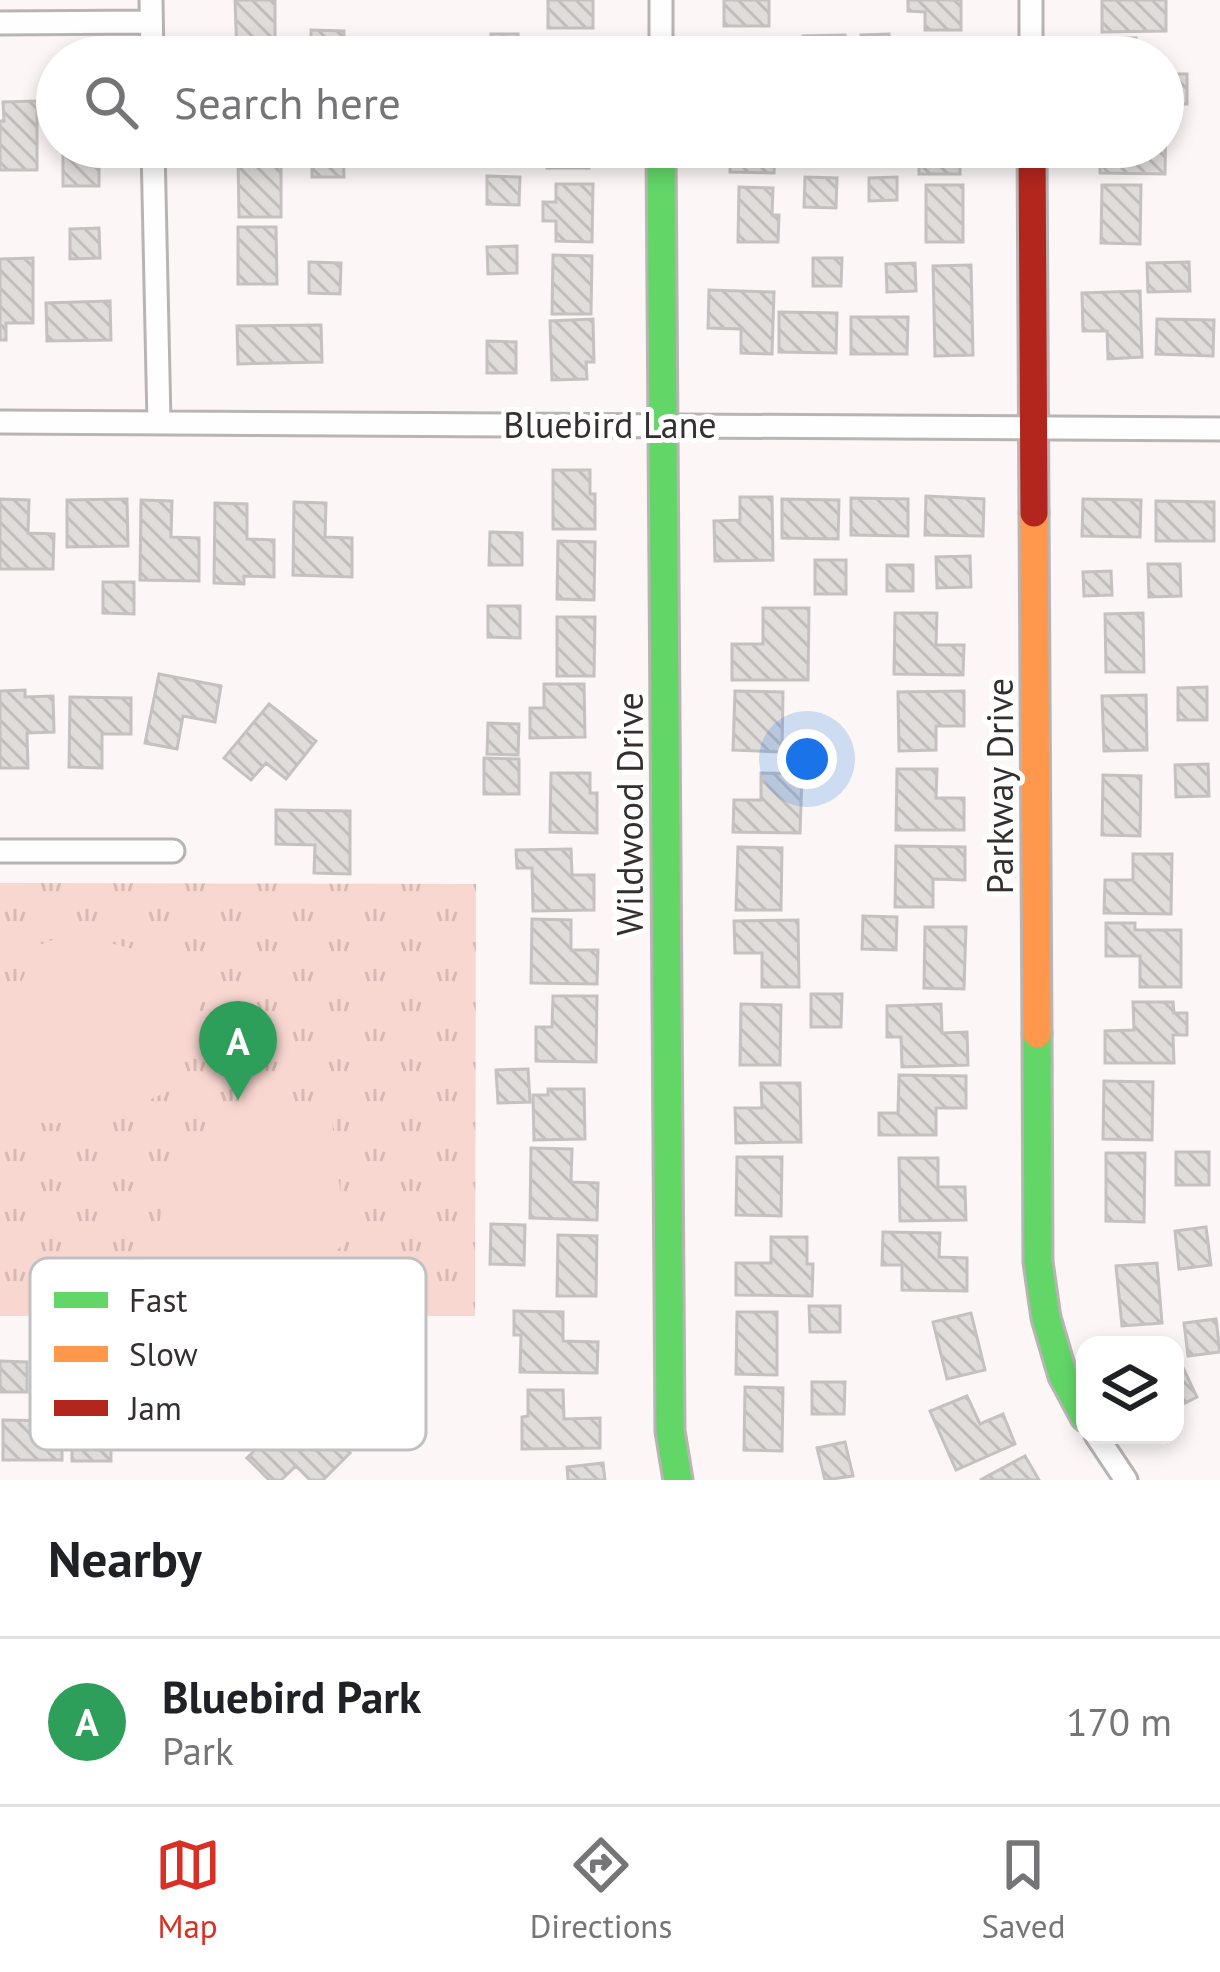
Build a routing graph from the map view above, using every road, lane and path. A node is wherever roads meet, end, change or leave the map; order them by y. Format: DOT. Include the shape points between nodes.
graph roads {
  1 [pos="661,0"];
  2 [pos="1031,0"];
  3 [pos="151,11"];
  4 [pos="0,22"];
  5 [pos="661,36"];
  6 [pos="1031,36"];
  7 [pos="153,168"];
  8 [pos="661,168"];
  9 [pos="1032,168"];
  10 [pos="0,422"];
  11 [pos="159,422"];
  12 [pos="663,426"];
  13 [pos="1034,427"];
  14 [pos="1220,429"];
  15 [pos="0,851"];
  16 [pos="173,851"];
  17 [pos="1076,1400"];
  18 [pos="1102,1444"];
  19 [pos="678,1480"];
  20 [pos="1126,1480"];
  1 -- 5 [label="street"];
  2 -- 6 [label="street"];
  3 -- 4 [label="street"];
  7 -- 11 [label="street"];
  8 -- 12 [label="street, Wildwood Drive"];
  9 -- 13 [label="street, Parkway Drive"];
  10 -- 11 [label="street, Bluebird Lane"];
  11 -- 12 [label="street, Bluebird Lane"];
  12 -- 13 [label="street, Bluebird Lane"];
  12 -- 19 [label="street, Wildwood Drive" via="670,1431"];
  13 -- 14 [label="street, Bluebird Lane"];
  13 -- 17 [label="street, Parkway Drive" via="1038,1262 1046,1318"];
  15 -- 16 [label="street"];
  18 -- 20 [label="street"];
}
